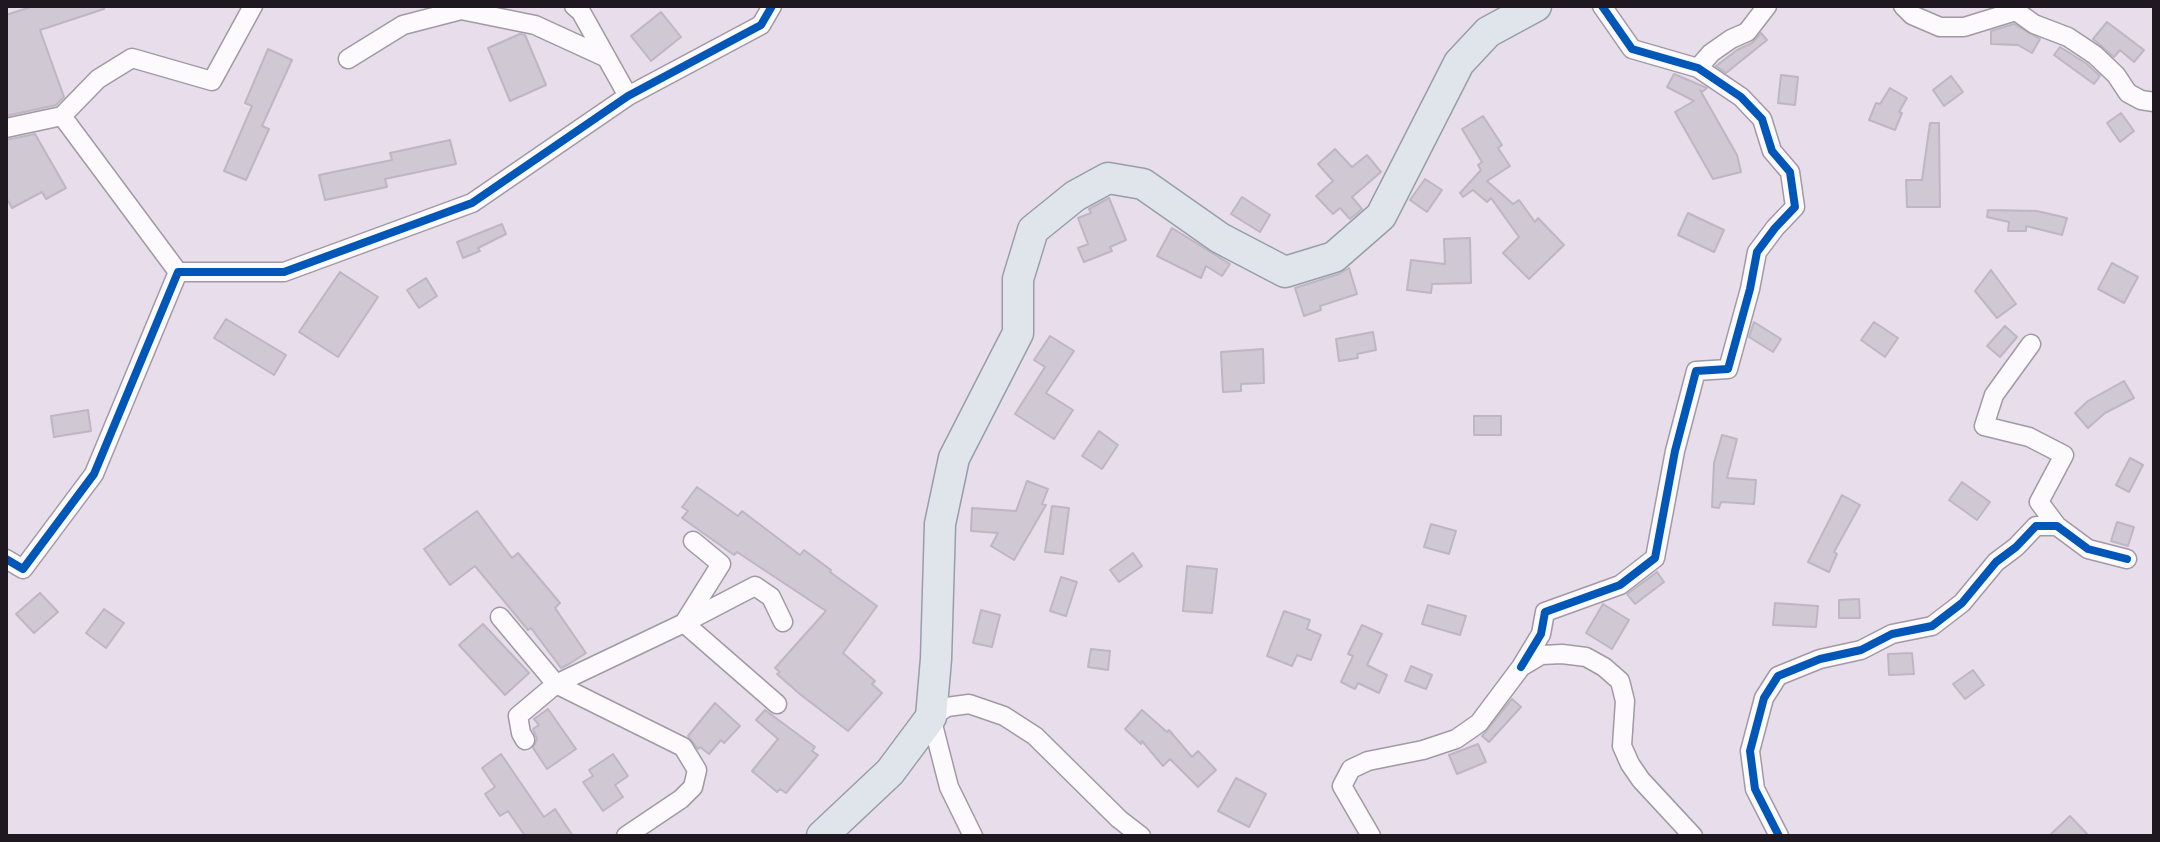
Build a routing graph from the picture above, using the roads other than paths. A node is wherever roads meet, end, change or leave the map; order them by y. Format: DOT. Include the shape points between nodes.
graph roads {
  1 [pos="253,6"];
  2 [pos="574,6"];
  3 [pos="772,6"];
  4 [pos="1536,6"];
  5 [pos="1602,6"];
  6 [pos="1767,6"];
  7 [pos="1903,6"];
  8 [pos="607,58"];
  9 [pos="348,59"];
  10 [pos="1698,68"];
  11 [pos="628,96"];
  12 [pos="2154,102"];
  13 [pos="62,116"];
  14 [pos="6,128"];
  15 [pos="178,272"];
  16 [pos="2031,344"];
  17 [pos="2057,526"];
  18 [pos="693,541"];
  19 [pos="6,559"];
  20 [pos="2127,559"];
  21 [pos="500,617"];
  22 [pos="783,622"];
  23 [pos="684,623"];
  24 [pos="1521,667"];
  25 [pos="556,684"];
  26 [pos="777,704"];
  27 [pos="931,717"];
  28 [pos="525,740"];
  29 [pos="626,836"];
  30 [pos="822,836"];
  31 [pos="973,836"];
  32 [pos="1141,836"];
  33 [pos="1371,836"];
  34 [pos="1693,836"];
  35 [pos="1779,836"];
  1 -- 13 [label="street" via="212,81 132,58 98,79"];
  2 -- 8 [label="street"];
  3 -- 11 [label="street" via="761,25"];
  4 -- 27 [label="main road" via="1488,32 1459,63 1381,216 1334,257 1285,272 1220,238 1143,184 1108,178 1075,196 1033,230 1018,279 1018,333 954,458 940,524"];
  5 -- 10 [label="street" via="1632,49"];
  6 -- 10 [label="street" via="1747,32 1721,46"];
  7 -- 12 [label="street" via="1940,27 1964,27 2016,11 2068,37 2095,55 2128,93"];
  8 -- 9 [label="street" via="535,25 461,10 403,25"];
  8 -- 11 [label="street"];
  10 -- 24 [label="street" via="1741,97 1762,119 1772,151 1790,172 1795,207 1757,252 1728,369 1696,371 1655,558 1620,585 1545,612 1541,634"];
  11 -- 15 [label="street" via="472,203 284,272"];
  13 -- 14 [label="street"];
  13 -- 15 [label="street"];
  15 -- 19 [label="street" via="94,474 23,569"];
  16 -- 17 [label="street" via="1994,395 1984,426 2029,437 2064,455 2039,502"];
  17 -- 20 [label="street" via="2088,549"];
  17 -- 35 [label="street" via="2036,526 1962,603 1932,626 1892,634 1861,650 1778,676 1764,698 1750,751 1755,789"];
  18 -- 23 [label="street" via="721,564"];
  21 -- 25 [label="street"];
  22 -- 23 [label="street" via="771,597 755,586"];
  23 -- 25 [label="street"];
  23 -- 26 [label="street"];
  24 -- 33 [label="street" via="1479,723 1456,739 1351,769 1342,786"];
  24 -- 34 [label="street" via="1541,655 1586,657 1620,681 1625,701 1622,746 1630,764"];
  25 -- 28 [label="street" via="518,716"];
  25 -- 29 [label="street" via="683,747 697,770 693,787 681,799"];
  27 -- 30 [label="main road" via="890,772"];
  27 -- 31 [label="street" via="949,787"];
  27 -- 32 [label="street" via="947,707 969,704 1004,716 1035,736"];
}
